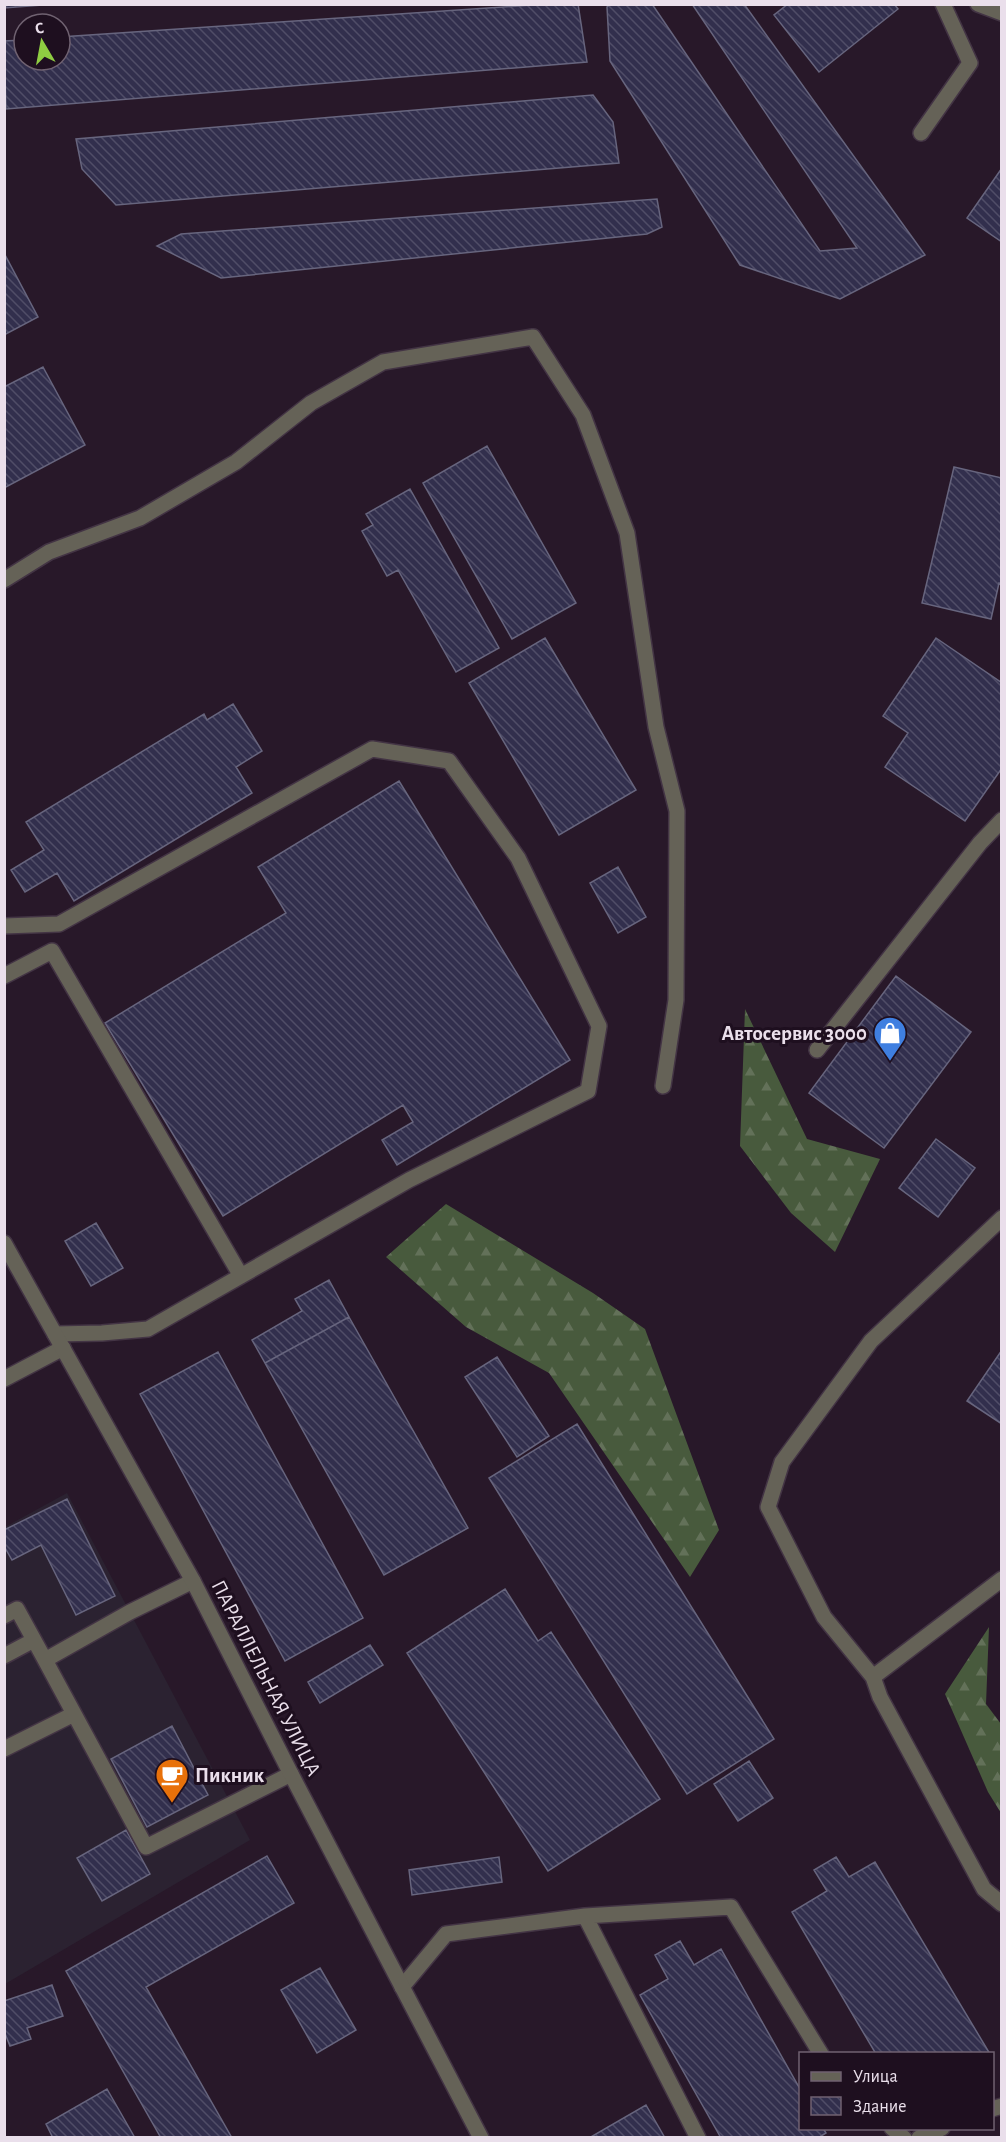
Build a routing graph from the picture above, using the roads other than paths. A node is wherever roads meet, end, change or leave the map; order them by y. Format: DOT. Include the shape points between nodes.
graph roads {
  1 [pos="943,4"];
  2 [pos="978,4"];
  3 [pos="1002,13"];
  4 [pos="921,134"];
  5 [pos="4,580"];
  6 [pos="1002,820"];
  7 [pos="4,926"];
  8 [pos="4,976"];
  9 [pos="817,1050"];
  10 [pos="663,1086"];
  11 [pos="1002,1218"];
  12 [pos="4,1243"];
  13 [pos="241,1276"];
  14 [pos="55,1334"];
  15 [pos="63,1348"];
  16 [pos="4,1379"];
  17 [pos="1002,1579"];
  18 [pos="193,1581"];
  19 [pos="4,1616"];
  20 [pos="34,1640"];
  21 [pos="4,1656"];
  22 [pos="45,1660"];
  23 [pos="873,1677"];
  24 [pos="74,1714"];
  25 [pos="4,1749"];
  26 [pos="291,1774"];
  27 [pos="1002,1904"];
  28 [pos="585,1916"];
  29 [pos="402,1988"];
  30 [pos="820,2052"];
  31 [pos="937,2130"];
  32 [pos="481,2138"];
  33 [pos="698,2138"];
  34 [pos="919,2138"];
  1 -- 4 [label="street" via="970,63"];
  2 -- 3 [label="street"];
  5 -- 10 [label="street" via="49,552 140,518 236,462 311,403 383,362 533,337 583,415 627,533 656,727 677,811 676,1000"];
  6 -- 9 [label="street"];
  7 -- 13 [label="street" via="59,924 372,749 449,761 518,858 599,1026 588,1091 409,1180"];
  8 -- 13 [label="street" via="52,951"];
  11 -- 23 [label="street" via="871,1341 782,1462 768,1507 824,1617"];
  12 -- 14 [label="street, ПАРАЛЛЕЛЬНАЯ УЛИЦА"];
  13 -- 14 [label="street" via="148,1329"];
  14 -- 15 [label="street, ПАРАЛЛЕЛЬНАЯ УЛИЦА"];
  15 -- 16 [label="street"];
  15 -- 18 [label="street, ПАРАЛЛЕЛЬНАЯ УЛИЦА"];
  17 -- 23 [label="street"];
  18 -- 22 [label="street"];
  18 -- 26 [label="street, ПАРАЛЛЕЛЬНАЯ УЛИЦА"];
  19 -- 20 [label="street" via="17,1609"];
  20 -- 21 [label="street"];
  20 -- 22 [label="street"];
  22 -- 24 [label="street"];
  23 -- 27 [label="street" via="880,1697 984,1889"];
  24 -- 25 [label="street"];
  24 -- 26 [label="street" via="146,1847"];
  26 -- 29 [label="street, ПАРАЛЛЕЛЬНАЯ УЛИЦА"];
  28 -- 29 [label="street" via="446,1934"];
  28 -- 30 [label="street" via="731,1907"];
  28 -- 33 [label="street"];
  29 -- 32 [label="street, ПАРАЛЛЕЛЬНАЯ УЛИЦА"];
  31 -- 34 [label="street"];
}
